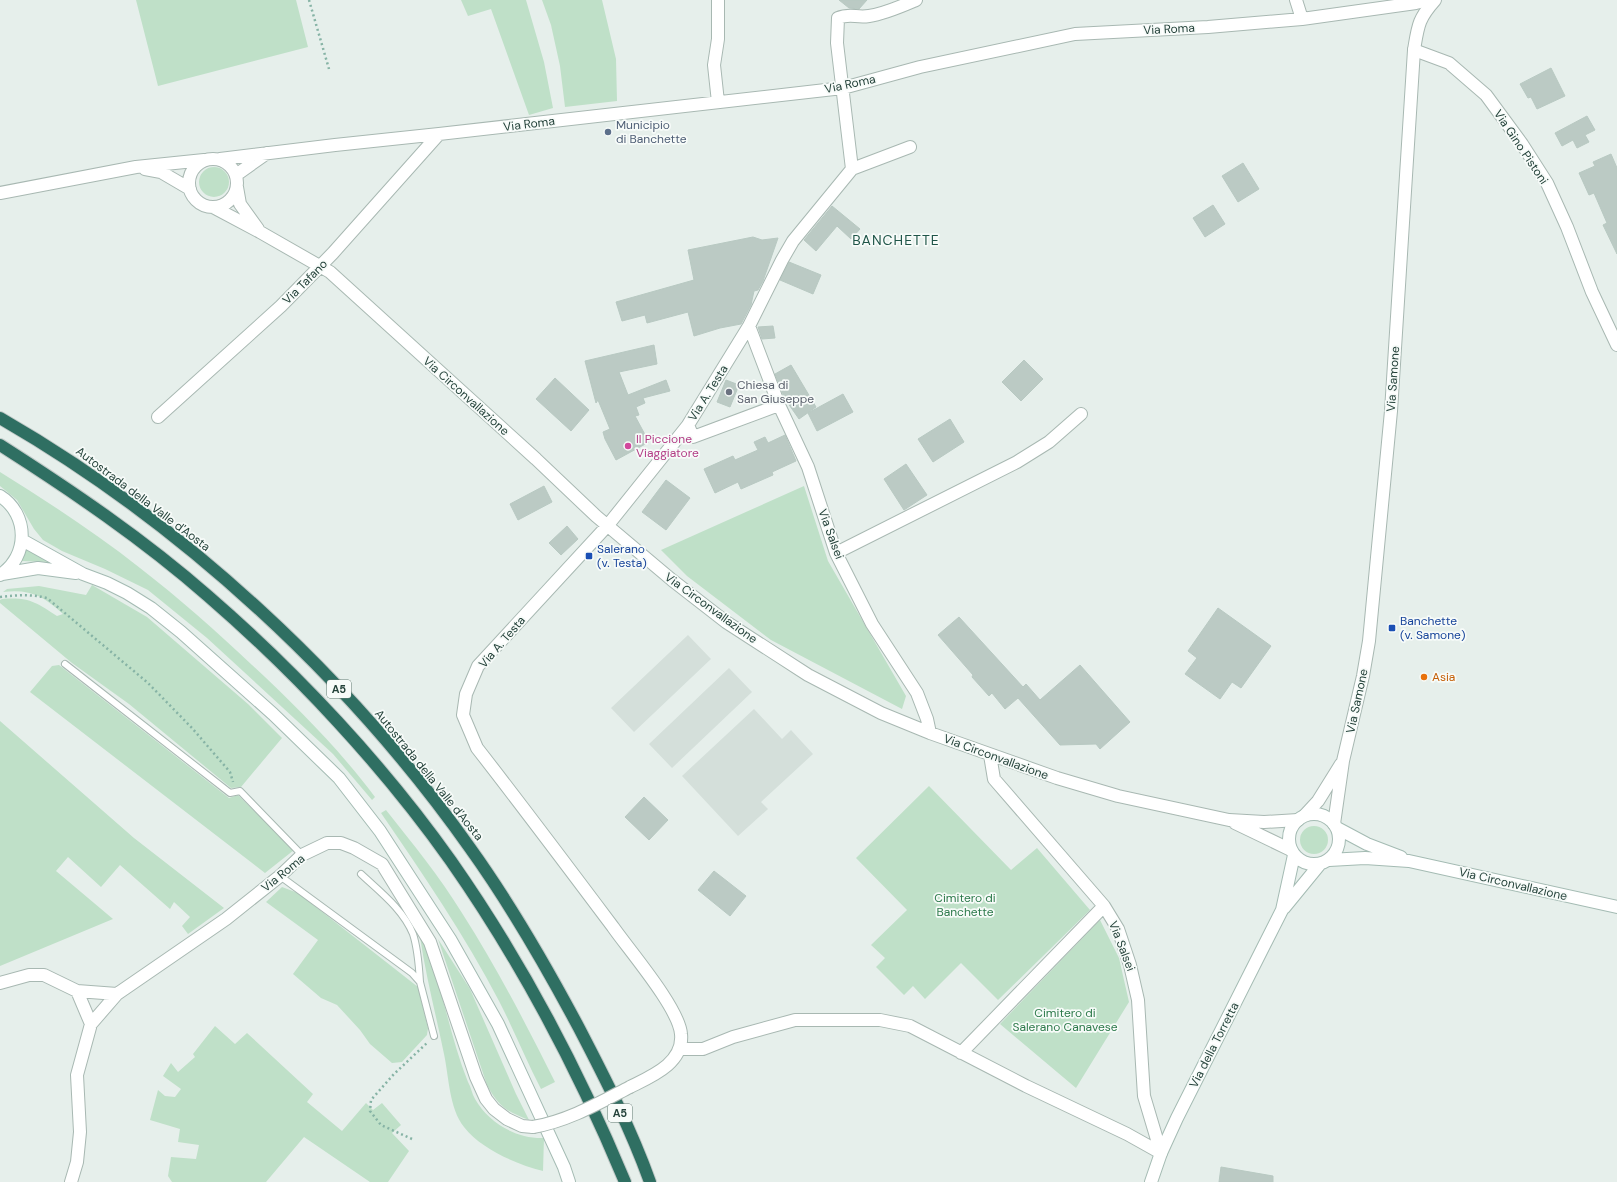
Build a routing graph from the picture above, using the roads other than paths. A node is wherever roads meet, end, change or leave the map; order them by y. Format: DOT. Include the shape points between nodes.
graph roads {
  1 [pos="718,0"];
  2 [pos="916,0"];
  3 [pos="1296,0"];
  4 [pos="1429,0"];
  5 [pos="1435,0"];
  6 [pos="1302,19"];
  7 [pos="1414,50"];
  8 [pos="843,88"];
  9 [pos="718,102"];
  10 [pos="439,134"];
  11 [pos="910,146"];
  12 [pos="268,152"];
  13 [pos="220,159"];
  14 [pos="204,160"];
  15 [pos="136,167"];
  16 [pos="852,169"];
  17 [pos="237,181"];
  18 [pos="190,189"];
  19 [pos="0,193"];
  20 [pos="213,207"];
  21 [pos="260,232"];
  22 [pos="320,266"];
  23 [pos="749,326"];
  24 [pos="1617,345"];
  25 [pos="779,405"];
  26 [pos="1080,414"];
  27 [pos="158,417"];
  28 [pos="0,418"];
  29 [pos="688,425"];
  30 [pos="0,445"];
  31 [pos="0,496"];
  32 [pos="608,525"];
  33 [pos="22,540"];
  34 [pos="836,553"];
  35 [pos="1,574"];
  36 [pos="83,574"];
  37 [pos="65,664"];
  38 [pos="930,733"];
  39 [pos="990,755"];
  40 [pos="1343,761"];
  41 [pos="1302,817"];
  42 [pos="1229,820"];
  43 [pos="1336,826"];
  44 [pos="1293,852"];
  45 [pos="302,855"];
  46 [pos="1409,861"];
  47 [pos="1324,862"];
  48 [pos="361,874"];
  49 [pos="280,876"];
  50 [pos="1104,906"];
  51 [pos="1617,907"];
  52 [pos="1282,910"];
  53 [pos="420,982"];
  54 [pos="0,984"];
  55 [pos="78,991"];
  56 [pos="117,994"];
  57 [pos="91,1024"];
  58 [pos="434,1036"];
  59 [pos="680,1049"];
  60 [pos="961,1053"];
  61 [pos="1161,1153"];
  62 [pos="71,1182"];
  63 [pos="569,1182"];
  64 [pos="624,1182"];
  65 [pos="650,1182"];
  66 [pos="1151,1182"];
  1 -- 9 [label="street" via="718,39 714,65"];
  2 -- 8 [label="street" via="869,16 846,15 838,18 837,43"];
  3 -- 6 [label="street"];
  4 -- 6 [label="street, Via Roma"];
  5 -- 7 [label="street, Via Samone" via="1418,24"];
  6 -- 8 [label="street, Via Roma" via="1075,34 920,67"];
  7 -- 24 [label="street, Via Gino Pistoni" via="1449,63 1486,95 1522,144 1547,183"];
  7 -- 40 [label="street, Via Samone" via="1391,411 1370,633 1363,676"];
  8 -- 9 [label="street, Via Roma"];
  8 -- 16 [label="street"];
  9 -- 10 [label="street, Via Roma"];
  10 -- 12 [label="street, Via Roma"];
  10 -- 22 [label="street, Via Tafano"];
  11 -- 16 [label="street"];
  12 -- 13 [label="street, Via Roma"];
  12 -- 17 [label="street, Via Roma"];
  13 -- 14 [label="street"];
  13 -- 17 [label="street" via="233,168"];
  14 -- 15 [label="street"];
  14 -- 18 [label="street" via="190,175"];
  15 -- 18 [label="street" via="161,172"];
  15 -- 19 [label="street"];
  16 -- 23 [label="street, Via A. Testa" via="793,241"];
  17 -- 20 [label="street" via="234,195 221,206"];
  17 -- 21 [label="street, Via Circonvallazione" via="240,204"];
  18 -- 20 [label="street" via="198,202"];
  20 -- 21 [label="street, Via Circonvallazione"];
  21 -- 22 [label="street, Via Circonvallazione"];
  22 -- 27 [label="street, Via Tafano" via="281,306"];
  22 -- 32 [label="street, Via Circonvallazione" via="366,304"];
  23 -- 25 [label="street, Via Salsei"];
  23 -- 29 [label="street, Via A. Testa"];
  25 -- 29 [label="street" via="693,437"];
  25 -- 34 [label="street, Via Salsei" via="808,467"];
  26 -- 34 [label="street" via="1049,442 1018,462"];
  28 -- 65 [label="highway, Autostrada della Valle d'Aosta / A5" via="114,492 220,575 316,664 401,758 470,847 535,949 598,1066"];
  29 -- 32 [label="street, Via A. Testa"];
  30 -- 64 [label="highway, A5" via="98,510 206,594 250,632 296,678 380,770 450,859 515,961 567,1054"];
  31 -- 33 [label="street" via="17,513"];
  32 -- 38 [label="street, Via Circonvallazione" via="726,622 808,675 881,713"];
  32 -- 59 [label="street, Via A. Testa" via="478,666 466,694 464,715 478,748 667,1002 681,1034"];
  33 -- 35 [label="street" via="17,558"];
  33 -- 36 [label="street"];
  34 -- 38 [label="street, Via Salsei" via="872,624 917,693"];
  35 -- 36 [label="street" via="38,568"];
  36 -- 63 [label="street" via="128,593 151,608 273,714 339,778 380,831 450,939 498,1024"];
  37 -- 45 [label="lane" via="230,793 240,791"];
  38 -- 39 [label="street, Via Circonvallazione"];
  39 -- 42 [label="street, Via Circonvallazione" via="1118,796"];
  39 -- 50 [label="street, Via Salsei" via="994,779"];
  40 -- 41 [label="street, Via Samone" via="1318,801"];
  40 -- 43 [label="street, Via Samone"];
  41 -- 42 [label="street, Via Circonvallazione" via="1264,822"];
  41 -- 43 [label="street" via="1322,815"];
  41 -- 44 [label="street" via="1290,833 1289,841"];
  42 -- 44 [label="street, Via Circonvallazione" via="1262,834"];
  43 -- 46 [label="street, Via Circonvallazione" via="1367,844"];
  43 -- 47 [label="street" via="1340,842 1337,850"];
  44 -- 47 [label="street" via="1302,862"];
  44 -- 52 [label="street"];
  45 -- 49 [label="street, Via Roma"];
  45 -- 59 [label="street, Via Roma, bridge" via="327,843 341,843 382,864 430,942 476,1077 486,1099 494,1110 507,1120 522,1126 534,1127 563,1119 660,1071 671,1062"];
  46 -- 47 [label="street, Via Circonvallazione" via="1365,858"];
  46 -- 51 [label="street, Via Circonvallazione"];
  47 -- 52 [label="street"];
  48 -- 53 [label="lane" via="397,908 412,933 418,955"];
  49 -- 53 [label="lane"];
  49 -- 56 [label="street, Via Roma" via="226,919"];
  50 -- 60 [label="street"];
  50 -- 61 [label="street, Via Salsei" via="1118,929 1130,965 1138,1000 1144,1096"];
  52 -- 61 [label="street, Via della Torretta"];
  53 -- 58 [label="lane"];
  54 -- 55 [label="street" via="29,975 44,975"];
  55 -- 56 [label="street"];
  55 -- 57 [label="street"];
  56 -- 57 [label="street, Via Roma"];
  57 -- 62 [label="street, Via Roma" via="76,1075 80,1132 77,1162"];
  59 -- 60 [label="street" via="703,1049 733,1037 795,1020 880,1020 910,1026"];
  60 -- 61 [label="street"];
  61 -- 66 [label="street, Via della Torretta"];
}
